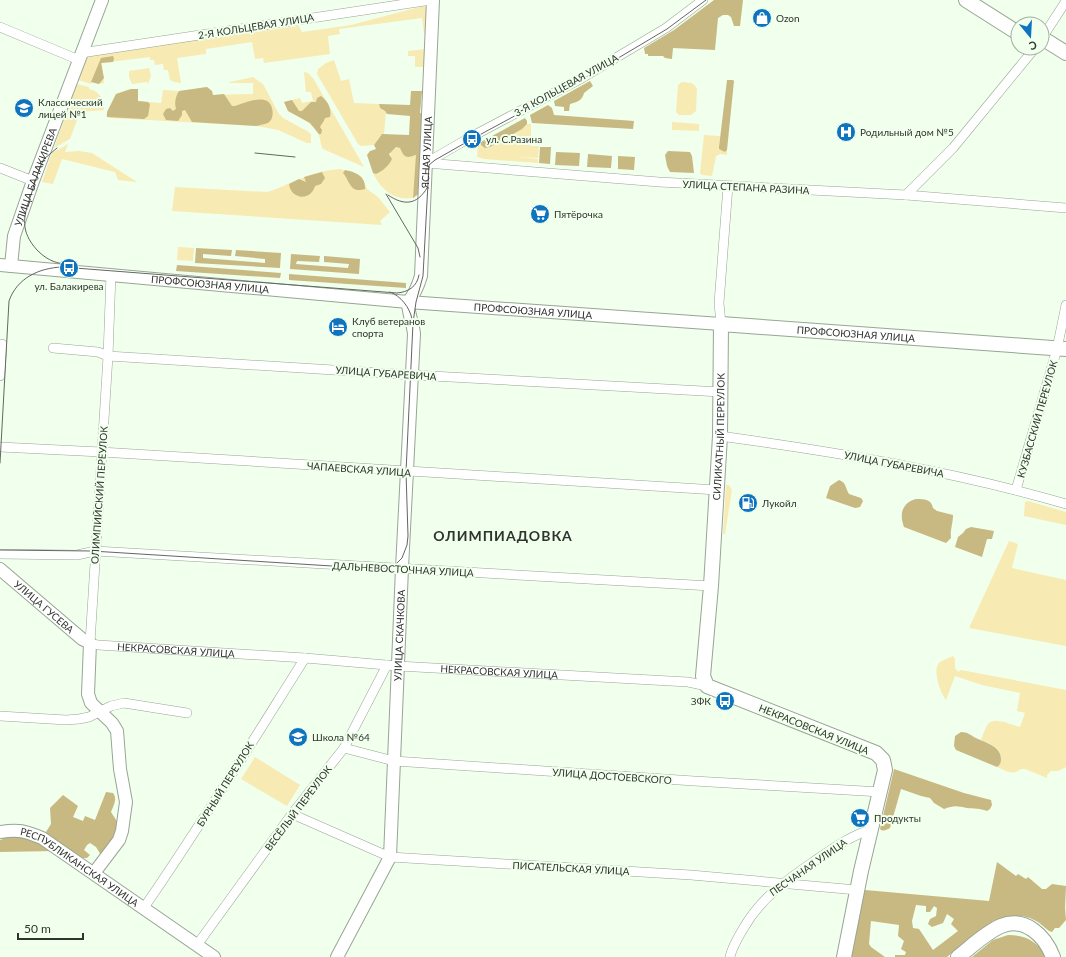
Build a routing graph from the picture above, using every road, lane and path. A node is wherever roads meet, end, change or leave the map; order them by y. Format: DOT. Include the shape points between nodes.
graph roads {
  1 [pos="102,0"];
  2 [pos="432,0"];
  3 [pos="703,0"];
  4 [pos="966,0"];
  5 [pos="981,0"];
  6 [pos="1066,1"];
  7 [pos="1010,18"];
  8 [pos="1050,26"];
  9 [pos="0,27"];
  10 [pos="1010,28"];
  11 [pos="1050,43"];
  12 [pos="1050,53"];
  13 [pos="1066,53"];
  14 [pos="80,56"];
  15 [pos="1028,56"];
  16 [pos="1066,62"];
  17 [pos="426,163"];
  18 [pos="0,168"];
  19 [pos="33,181"];
  20 [pos="728,186"];
  21 [pos="906,195"];
  22 [pos="1066,208"];
  23 [pos="5,266"];
  24 [pos="111,274"];
  25 [pos="408,302"];
  26 [pos="1066,305"];
  27 [pos="721,324"];
  28 [pos="2,344"];
  29 [pos="53,348"];
  30 [pos="1061,349"];
  31 [pos="108,356"];
  32 [pos="413,375"];
  33 [pos="0,376"];
  34 [pos="721,392"];
  35 [pos="720,436"];
  36 [pos="0,447"];
  37 [pos="101,452"];
  38 [pos="408,472"];
  39 [pos="717,490"];
  40 [pos="1016,490"];
  41 [pos="1066,504"];
  42 [pos="95,551"];
  43 [pos="0,554"];
  44 [pos="402,568"];
  45 [pos="0,569"];
  46 [pos="711,586"];
  47 [pos="90,643"];
  48 [pos="306,658"];
  49 [pos="393,665"];
  50 [pos="707,686"];
  51 [pos="101,711"];
  52 [pos="187,713"];
  53 [pos="0,716"];
  54 [pos="344,748"];
  55 [pos="394,762"];
  56 [pos="881,792"];
  57 [pos="292,814"];
  58 [pos="872,829"];
  59 [pos="0,832"];
  60 [pos="390,857"];
  61 [pos="94,873"];
  62 [pos="784,883"];
  63 [pos="857,890"];
  64 [pos="143,909"];
  65 [pos="197,945"];
  66 [pos="210,956"];
  67 [pos="337,957"];
  68 [pos="730,957"];
  69 [pos="844,957"];
  70 [pos="958,957"];
  71 [pos="1053,957"];
  1 -- 14 [label="street, УЛИЦА БАЛАКИРЕВА"];
  2 -- 14 [label="street, 2-Я КОЛЬЦЕВАЯ УЛИЦА"];
  2 -- 17 [label="street, ЯСНАЯ УЛИЦА"];
  3 -- 17 [label="street, 3-Я КОЛЬЦЕВАЯ УЛИЦА" via="666,28 595,70"];
  4 -- 10 [label="main road"];
  5 -- 7 [label="main road"];
  6 -- 8 [label="street"];
  9 -- 14 [label="street"];
  11 -- 13 [label="main road"];
  12 -- 16 [label="main road"];
  14 -- 19 [label="street, УЛИЦА БАЛАКИРЕВА"];
  15 -- 21 [label="street" via="953,148"];
  17 -- 20 [label="street, УЛИЦА СТЕПАНА РАЗИНА"];
  17 -- 25 [label="street, ЯСНАЯ УЛИЦА" via="421,276 416,291"];
  18 -- 19 [label="street"];
  19 -- 23 [label="street, УЛИЦА БАЛАКИРЕВА"];
  20 -- 21 [label="street, УЛИЦА СТЕПАНА РАЗИНА"];
  20 -- 27 [label="street, СИЛИКАТНЫЙ ПЕРЕУЛОК" via="719,303"];
  21 -- 22 [label="street, УЛИЦА СТЕПАНА РАЗИНА"];
  23 -- 24 [label="street, ПРОФСОЮЗНАЯ УЛИЦА"];
  24 -- 25 [label="street, ПРОФСОЮЗНАЯ УЛИЦА"];
  24 -- 31 [label="street, ОЛИМПИЙСКИЙ ПЕРЕУЛОК"];
  25 -- 27 [label="street, ПРОФСОЮЗНАЯ УЛИЦА"];
  25 -- 32 [label="street, УЛИЦА СКАЧКОВА" via="414,334"];
  26 -- 30 [label="street, КУЗБАССКИЙ ПЕРЕУЛОК"];
  27 -- 30 [label="main road, ПРОФСОЮЗНАЯ УЛИЦА"];
  27 -- 34 [label="main road, СИЛИКАТНЫЙ ПЕРЕУЛОК"];
  28 -- 33 [label="street"];
  29 -- 31 [label="street, УЛИЦА ГУБАРЕВИЧА" via="98,352"];
  30 -- 40 [label="street, КУЗБАССКИЙ ПЕРЕУЛОК"];
  31 -- 32 [label="street, УЛИЦА ГУБАРЕВИЧА"];
  31 -- 37 [label="street, ОЛИМПИЙСКИЙ ПЕРЕУЛОК"];
  32 -- 34 [label="street, УЛИЦА ГУБАРЕВИЧА"];
  32 -- 38 [label="street, УЛИЦА СКАЧКОВА"];
  34 -- 35 [label="main road, СИЛИКАТНЫЙ ПЕРЕУЛОК"];
  35 -- 39 [label="main road, СИЛИКАТНЫЙ ПЕРЕУЛОК"];
  35 -- 40 [label="street, УЛИЦА ГУБАРЕВИЧА" via="827,451"];
  36 -- 37 [label="street, ЧАПАЕВСКАЯ УЛИЦА"];
  37 -- 38 [label="street, ЧАПАЕВСКАЯ УЛИЦА"];
  37 -- 42 [label="street, ОЛИМПИЙСКИЙ ПЕРЕУЛОК"];
  38 -- 39 [label="street, ЧАПАЕВСКАЯ УЛИЦА"];
  38 -- 44 [label="street, УЛИЦА СКАЧКОВА"];
  39 -- 46 [label="main road, СИЛИКАТНЫЙ ПЕРЕУЛОК"];
  40 -- 41 [label="street, УЛИЦА ГУБАРЕВИЧА"];
  42 -- 43 [label="street" via="77,555"];
  42 -- 44 [label="street, ДАЛЬНЕВОСТОЧНАЯ УЛИЦА"];
  42 -- 47 [label="street, ОЛИМПИЙСКИЙ ПЕРЕУЛОК"];
  44 -- 46 [label="street, ДАЛЬНЕВОСТОЧНАЯ УЛИЦА"];
  44 -- 49 [label="street, УЛИЦА СКАЧКОВА"];
  45 -- 47 [label="street, УЛИЦА ГУСЕВА"];
  46 -- 50 [label="main road, СИЛИКАТНЫЙ ПЕРЕУЛОК" via="703,676"];
  47 -- 48 [label="street, НЕКРАСОВСКАЯ УЛИЦА"];
  47 -- 51 [label="street, ОЛИМПИЙСКИЙ ПЕРЕУЛОК" via="88,694 91,702"];
  48 -- 49 [label="street, НЕКРАСОВСКАЯ УЛИЦА"];
  48 -- 64 [label="street, БУРНЫЙ ПЕРЕУЛОК" via="190,842"];
  49 -- 50 [label="street, НЕКРАСОВСКАЯ УЛИЦА" via="688,682"];
  49 -- 54 [label="street, ВЕСЁЛЫЙ ПЕРЕУЛОК"];
  49 -- 55 [label="street, УЛИЦА СКАЧКОВА"];
  50 -- 56 [label="main road, НЕКРАСОВСКАЯ УЛИЦА" via="876,753 883,760 885,770"];
  51 -- 52 [label="street" via="124,703"];
  51 -- 53 [label="street" via="79,719 66,720"];
  51 -- 61 [label="street, ОЛИМПИЙСКИЙ ПЕРЕУЛОК" via="117,731 125,810 120,838"];
  54 -- 55 [label="street, УЛИЦА ДОСТОЕВСКОГО"];
  54 -- 57 [label="street, ВЕСЁЛЫЙ ПЕРЕУЛОК"];
  55 -- 56 [label="street, УЛИЦА ДОСТОЕВСКОГО"];
  55 -- 60 [label="street, УЛИЦА СКАЧКОВА"];
  56 -- 58 [label="main road"];
  57 -- 60 [label="street, ПИСАТЕЛЬСКАЯ УЛИЦА"];
  57 -- 65 [label="street, ВЕСЁЛЫЙ ПЕРЕУЛОК"];
  58 -- 62 [label="street, ПЕСЧАНАЯ УЛИЦА" via="834,847"];
  58 -- 63 [label="main road"];
  59 -- 61 [label="street, РЕСПУБЛИКАНСКАЯ УЛИЦА" via="24,831 42,838"];
  60 -- 62 [label="street, ПИСАТЕЛЬСКАЯ УЛИЦА"];
  60 -- 67 [label="street, УЛИЦА СКАЧКОВА"];
  61 -- 64 [label="street, РЕСПУБЛИКАНСКАЯ УЛИЦА"];
  62 -- 63 [label="street, ПИСАТЕЛЬСКАЯ УЛИЦА"];
  62 -- 68 [label="street, ПЕСЧАНАЯ УЛИЦА" via="757,907 738,936"];
  63 -- 69 [label="main road"];
  64 -- 65 [label="street, РЕСПУБЛИКАНСКАЯ УЛИЦА"];
  65 -- 66 [label="street, РЕСПУБЛИКАНСКАЯ УЛИЦА"];
  70 -- 71 [label="main road" via="993,930 1011,923 1034,930 1044,939"];
}
